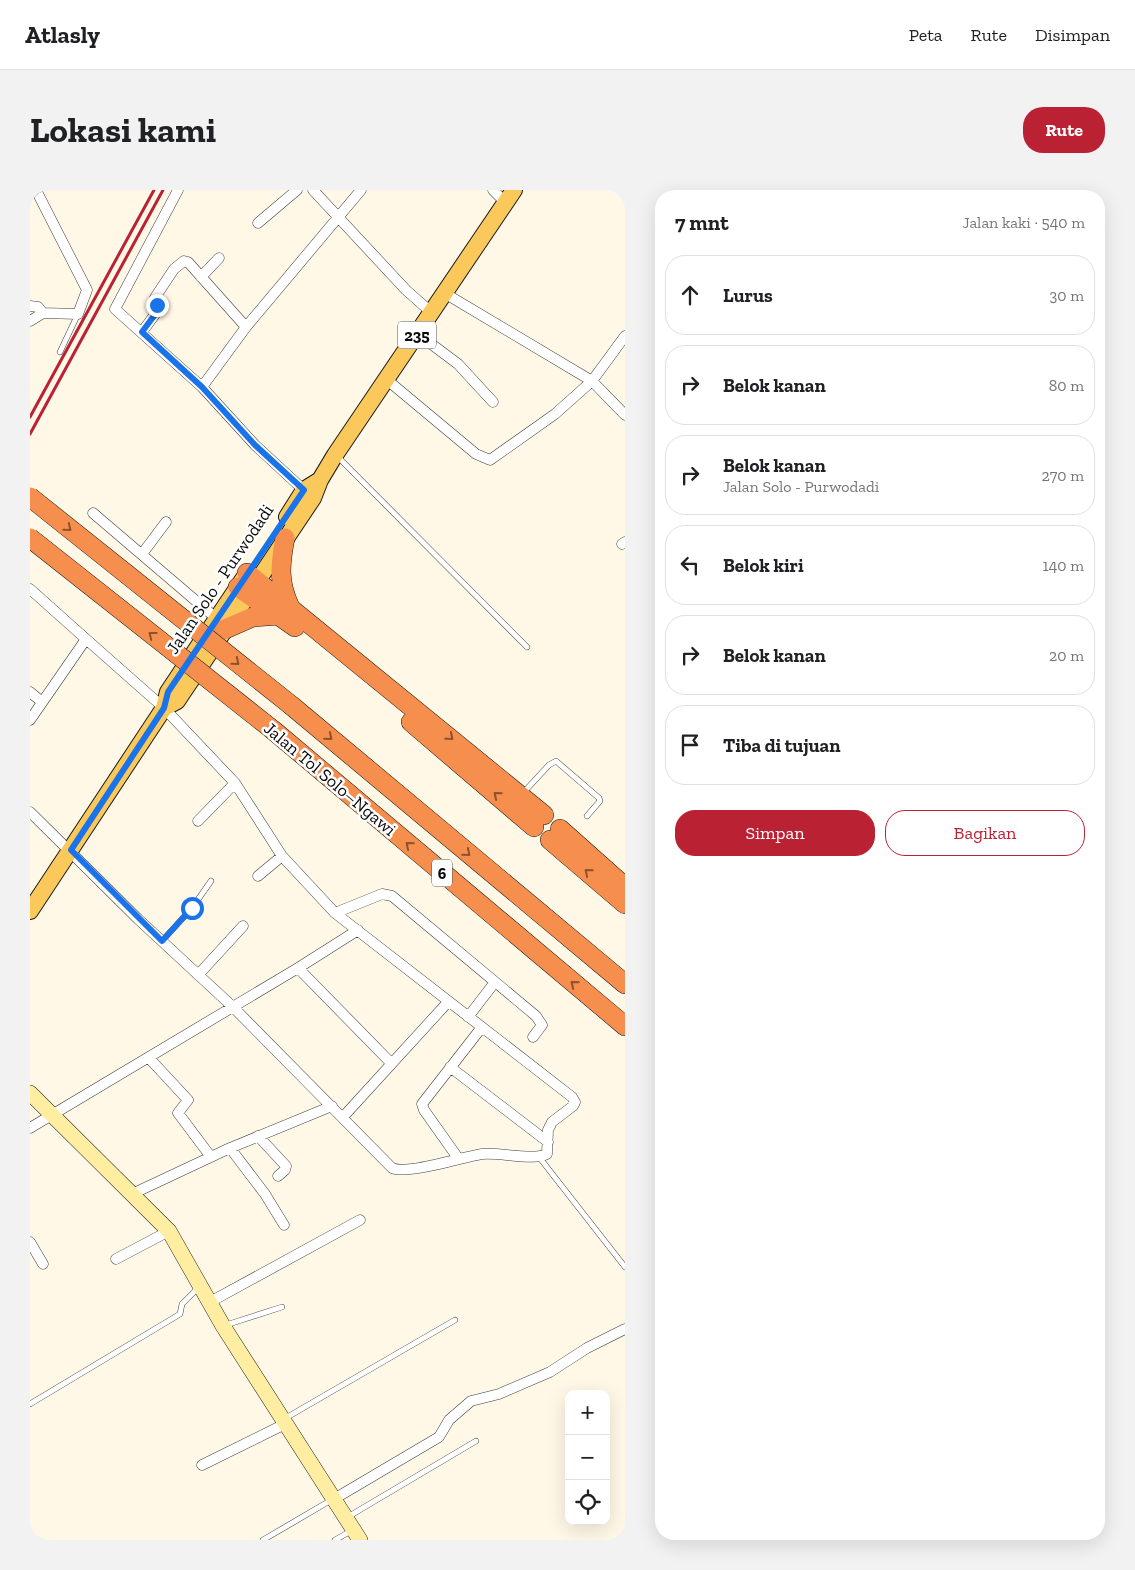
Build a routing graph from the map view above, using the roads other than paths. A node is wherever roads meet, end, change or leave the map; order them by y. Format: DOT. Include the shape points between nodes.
graph roads {
  1 [pos="36,190"];
  2 [pos="178,190"];
  3 [pos="297,190"];
  4 [pos="313,190"];
  5 [pos="361,190"];
  6 [pos="493,190"];
  7 [pos="510,196"];
  8 [pos="338,218"];
  9 [pos="258,223"];
  10 [pos="219,258"];
  11 [pos="201,277"];
  12 [pos="446,294"];
  13 [pos="30,306"];
  14 [pos="43,313"];
  15 [pos="432,313"];
  16 [pos="78,314"];
  17 [pos="30,321"];
  18 [pos="246,327"];
  19 [pos="142,332"];
  20 [pos="418,334"];
  21 [pos="625,336"];
  22 [pos="60,352"];
  23 [pos="386,379"];
  24 [pos="592,381"];
  25 [pos="202,387"];
  26 [pos="493,402"];
  27 [pos="625,415"];
  28 [pos="336,455"];
  29 [pos="309,494"];
  30 [pos="30,498"];
  31 [pos="93,513"];
  32 [pos="166,522"];
  33 [pos="288,526"];
  34 [pos="30,538"];
  35 [pos="142,554"];
  36 [pos="247,583"];
  37 [pos="30,589"];
  38 [pos="285,611"];
  39 [pos="220,624"];
  40 [pos="86,639"];
  41 [pos="527,647"];
  42 [pos="30,692"];
  43 [pos="42,702"];
  44 [pos="164,708"];
  45 [pos="30,720"];
  46 [pos="235,783"];
  47 [pos="521,796"];
  48 [pos="30,812"];
  49 [pos="587,816"];
  50 [pos="198,821"];
  51 [pos="71,850"];
  52 [pos="282,856"];
  53 [pos="258,876"];
  54 [pos="211,881"];
  55 [pos="625,887"];
  56 [pos="625,904"];
  57 [pos="30,911"];
  58 [pos="336,913"];
  59 [pos="243,926"];
  60 [pos="358,930"];
  61 [pos="162,941"];
  62 [pos="298,968"];
  63 [pos="198,975"];
  64 [pos="495,982"];
  65 [pos="623,982"];
  66 [pos="448,1002"];
  67 [pos="232,1007"];
  68 [pos="468,1017"];
  69 [pos="618,1021"];
  70 [pos="482,1027"];
  71 [pos="625,1030"];
  72 [pos="533,1037"];
  73 [pos="149,1058"];
  74 [pos="391,1063"];
  75 [pos="450,1067"];
  76 [pos="30,1093"];
  77 [pos="332,1106"];
  78 [pos="51,1115"];
  79 [pos="343,1116"];
  80 [pos="30,1128"];
  81 [pos="258,1136"];
  82 [pos="548,1142"];
  83 [pos="230,1148"];
  84 [pos="539,1157"];
  85 [pos="211,1158"];
  86 [pos="458,1158"];
  87 [pos="278,1176"];
  88 [pos="132,1194"];
  89 [pos="360,1220"];
  90 [pos="284,1225"];
  91 [pos="169,1231"];
  92 [pos="30,1242"];
  93 [pos="116,1259"];
  94 [pos="44,1264"];
  95 [pos="625,1267"];
  96 [pos="201,1285"];
  97 [pos="210,1302"];
  98 [pos="282,1307"];
  99 [pos="455,1320"];
  100 [pos="223,1326"];
  101 [pos="625,1329"];
  102 [pos="30,1404"];
  103 [pos="285,1421"];
  104 [pos="476,1441"];
  105 [pos="202,1465"];
  106 [pos="334,1499"];
  107 [pos="353,1529"];
  108 [pos="263,1540"];
  109 [pos="335,1540"];
  1 -- 16 [label="street" via="87,290"];
  2 -- 19 [label="street" via="115,309"];
  3 -- 9 [label="street"];
  4 -- 8 [label="street"];
  5 -- 8 [label="street"];
  6 -- 7 [label="street"];
  7 -- 12 [label="main road, Jalan Solo - Purwodadi / 235"];
  8 -- 15 [label="street"];
  8 -- 18 [label="street"];
  10 -- 11 [label="street"];
  11 -- 18 [label="street"];
  11 -- 19 [label="street" via="188,262 179,264 156,296 154,300 159,309"];
  12 -- 15 [label="main road, Jalan Solo - Purwodadi / 235"];
  12 -- 24 [label="street"];
  13 -- 14 [label="street" via="38,307"];
  14 -- 16 [label="street"];
  14 -- 17 [label="street"];
  15 -- 20 [label="main road, Jalan Solo - Purwodadi / 235"];
  16 -- 22 [label="lane"];
  18 -- 25 [label="street"];
  19 -- 25 [label="street"];
  20 -- 23 [label="main road, Jalan Solo - Purwodadi / 235"];
  20 -- 26 [label="street" via="458,364"];
  21 -- 24 [label="street"];
  23 -- 24 [label="street" via="476,454 490,460 555,414"];
  23 -- 28 [label="main road, Jalan Solo - Purwodadi / 235"];
  24 -- 27 [label="street"];
  25 -- 29 [label="street" via="255,445"];
  28 -- 29 [label="main road, Jalan Solo - Purwodadi / 235"];
  28 -- 41 [label="lane"];
  29 -- 33 [label="main road, Jalan Solo - Purwodadi / 235"];
  30 -- 65 [label="highway, Jalan Tol Solo–Ngawi / 6, one-way, bridge" via="292,706"];
  31 -- 35 [label="street"];
  32 -- 35 [label="street"];
  33 -- 36 [label="main road, Jalan Solo - Purwodadi / 235"];
  33 -- 38 [label="highway" via="280,578"];
  69 -- 34 [label="highway, Jalan Tol Solo–Ngawi / 6, one-way, bridge" via="273,730"];
  35 -- 39 [label="street"];
  36 -- 38 [label="highway"];
  36 -- 39 [label="main road, Jalan Solo - Purwodadi / 235"];
  37 -- 40 [label="street"];
  38 -- 39 [label="highway"];
  38 -- 47 [label="highway, one-way"];
  47 -- 38 [label="highway, one-way" via="539,821 361,679"];
  39 -- 44 [label="main road, Jalan Solo - Purwodadi / 235" via="176,701"];
  40 -- 43 [label="street"];
  40 -- 44 [label="street"];
  42 -- 43 [label="street"];
  43 -- 45 [label="street"];
  44 -- 46 [label="street"];
  44 -- 51 [label="main road, Jalan Solo - Purwodadi / 235"];
  46 -- 50 [label="street"];
  46 -- 52 [label="street"];
  47 -- 49 [label="lane" via="549,765 556,762 599,798"];
  48 -- 51 [label="street"];
  51 -- 57 [label="main road, Jalan Solo - Purwodadi / 235"];
  51 -- 61 [label="street"];
  52 -- 53 [label="street"];
  52 -- 58 [label="street"];
  54 -- 61 [label="lane"];
  56 -- 55 [label="highway, one-way" via="555,834"];
  58 -- 60 [label="street"];
  58 -- 64 [label="street" via="387,893"];
  59 -- 63 [label="street"];
  60 -- 62 [label="street"];
  60 -- 66 [label="street"];
  61 -- 63 [label="street"];
  62 -- 67 [label="street"];
  62 -- 74 [label="street"];
  63 -- 67 [label="street"];
  64 -- 68 [label="street"];
  64 -- 72 [label="street" via="540,1021 542,1025"];
  66 -- 68 [label="street"];
  66 -- 74 [label="street"];
  67 -- 73 [label="street"];
  67 -- 77 [label="street"];
  68 -- 70 [label="street"];
  69 -- 71 [label="highway, Jalan Tol Solo–Ngawi"];
  70 -- 75 [label="street"];
  70 -- 82 [label="street" via="574,1100 573,1106 552,1122"];
  73 -- 78 [label="street"];
  73 -- 85 [label="street" via="188,1100 178,1113"];
  74 -- 79 [label="street"];
  75 -- 82 [label="street"];
  75 -- 86 [label="street" via="422,1107"];
  76 -- 78 [label="main road"];
  77 -- 79 [label="street"];
  77 -- 81 [label="street"];
  78 -- 80 [label="street"];
  78 -- 88 [label="main road"];
  79 -- 86 [label="street" via="396,1170 406,1171"];
  81 -- 83 [label="street"];
  81 -- 87 [label="street" via="286,1166"];
  82 -- 84 [label="street" via="547,1154"];
  83 -- 85 [label="street"];
  83 -- 90 [label="street"];
  84 -- 86 [label="street" via="492,1153"];
  84 -- 95 [label="lane"];
  85 -- 88 [label="street"];
  88 -- 91 [label="main road"];
  89 -- 97 [label="street"];
  91 -- 93 [label="street"];
  91 -- 96 [label="main road"];
  92 -- 94 [label="street"];
  96 -- 97 [label="main road"];
  96 -- 102 [label="lane" via="182,1304 180,1314"];
  97 -- 100 [label="main road"];
  98 -- 100 [label="lane"];
  99 -- 103 [label="lane"];
  100 -- 103 [label="main road"];
  101 -- 106 [label="street" via="550,1372 499,1394 470,1401 449,1420 439,1437"];
  103 -- 105 [label="street"];
  103 -- 106 [label="main road"];
  104 -- 107 [label="lane"];
  106 -- 107 [label="main road"];
  106 -- 108 [label="lane"];
  107 -- 109 [label="lane"];
}
